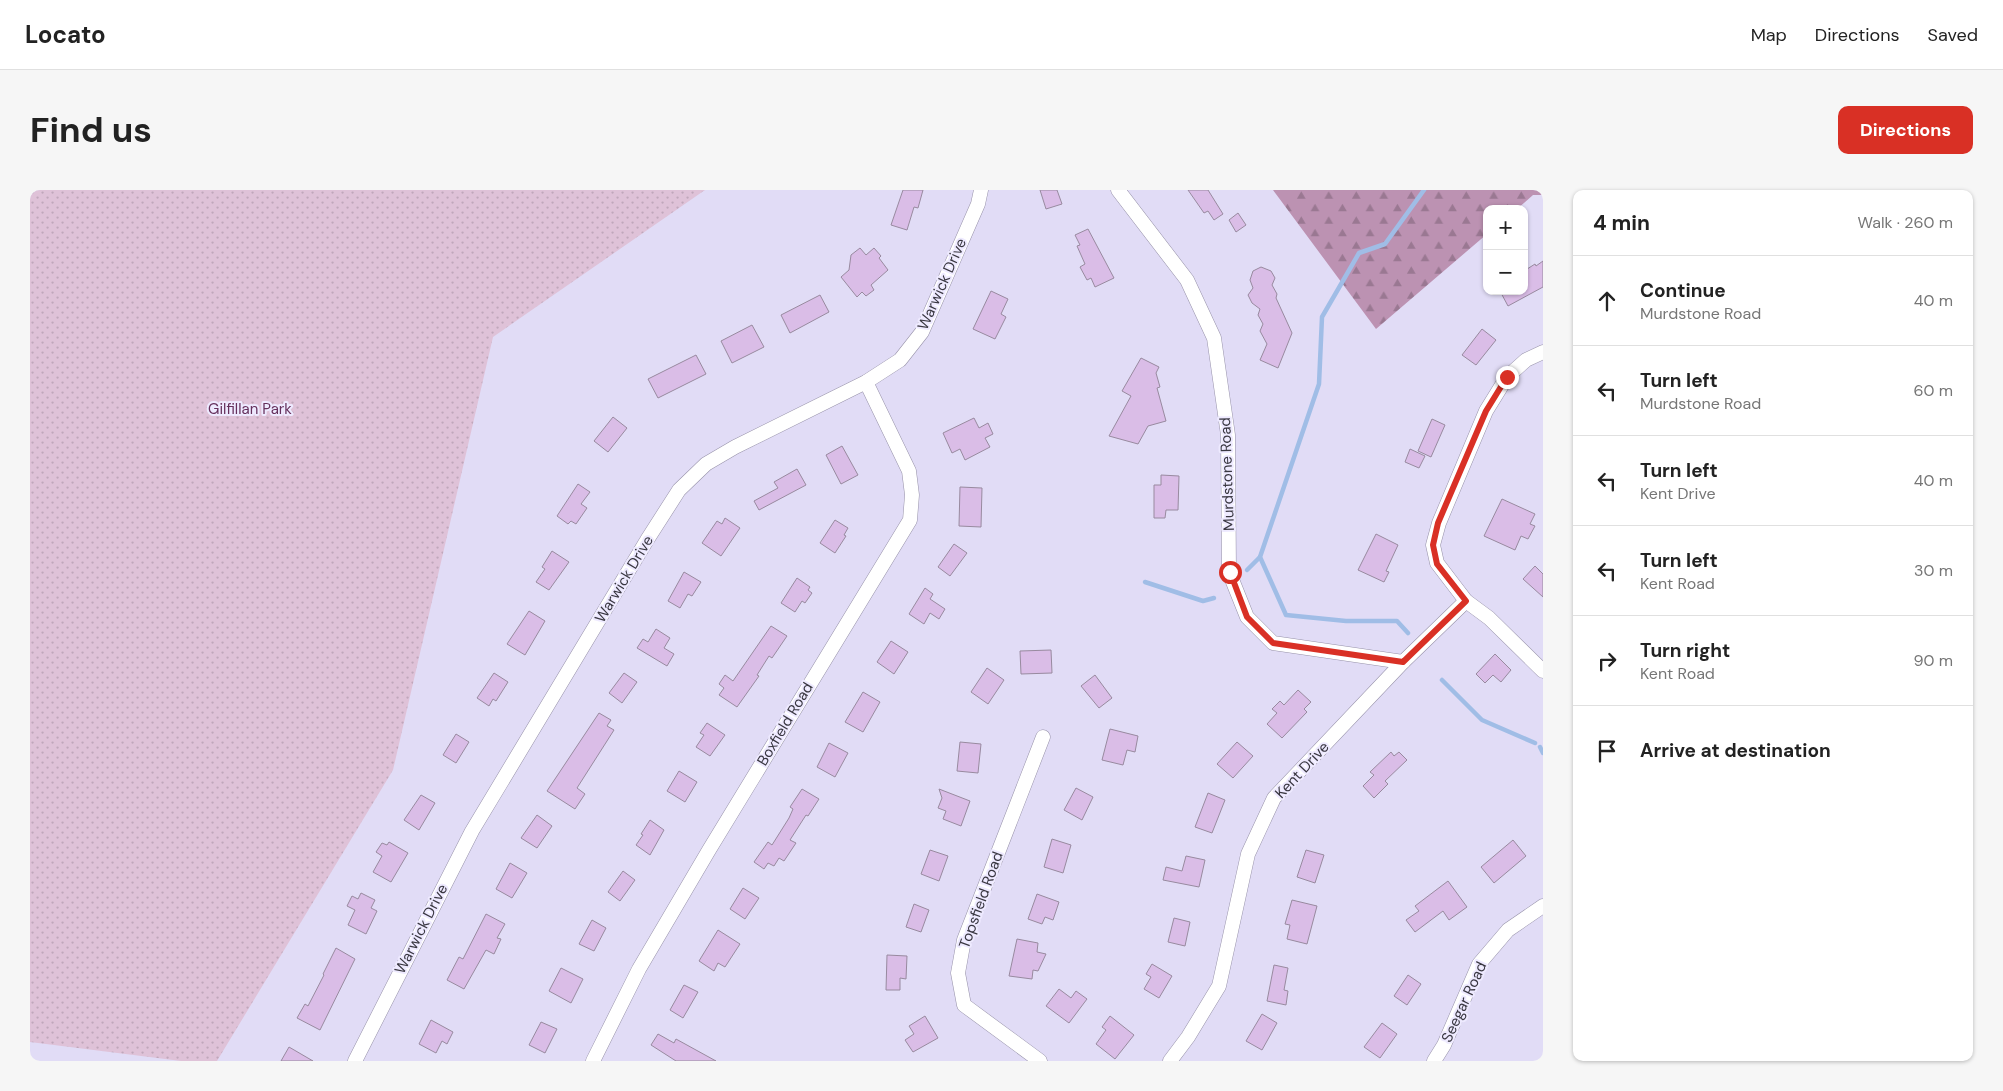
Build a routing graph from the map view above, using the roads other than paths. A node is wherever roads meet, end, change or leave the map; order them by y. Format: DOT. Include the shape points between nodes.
graph roads {
  1 [pos="981,190"];
  2 [pos="1118,190"];
  3 [pos="1543,352"];
  4 [pos="866,382"];
  5 [pos="1466,601"];
  6 [pos="1403,662"];
  7 [pos="1543,671"];
  8 [pos="1043,737"];
  9 [pos="1543,906"];
  10 [pos="355,1061"];
  11 [pos="593,1061"];
  12 [pos="1040,1061"];
  13 [pos="1170,1061"];
  14 [pos="1434,1061"];
  1 -- 4 [label="street, Warwick Drive" via="978,204 922,332 900,360"];
  2 -- 6 [label="street, Murdstone Road" via="1187,280 1214,338 1228,435 1230,572 1247,617 1273,643"];
  3 -- 5 [label="street" via="1526,360 1507,377 1486,411 1438,523 1433,545 1437,564"];
  4 -- 10 [label="street, Warwick Drive" via="735,447 706,464 679,490 472,831"];
  4 -- 11 [label="street, Boxfield Road" via="909,471 912,495 910,520 639,968"];
  5 -- 6 [label="street, Kent Drive"];
  5 -- 7 [label="street" via="1490,618"];
  6 -- 13 [label="street, Kent Drive" via="1274,798 1248,854 1219,986"];
  8 -- 12 [label="street, Topsfield Road" via="964,940 958,973 964,1006"];
  9 -- 14 [label="street, Seegar Road" via="1508,930 1479,964"];
}
